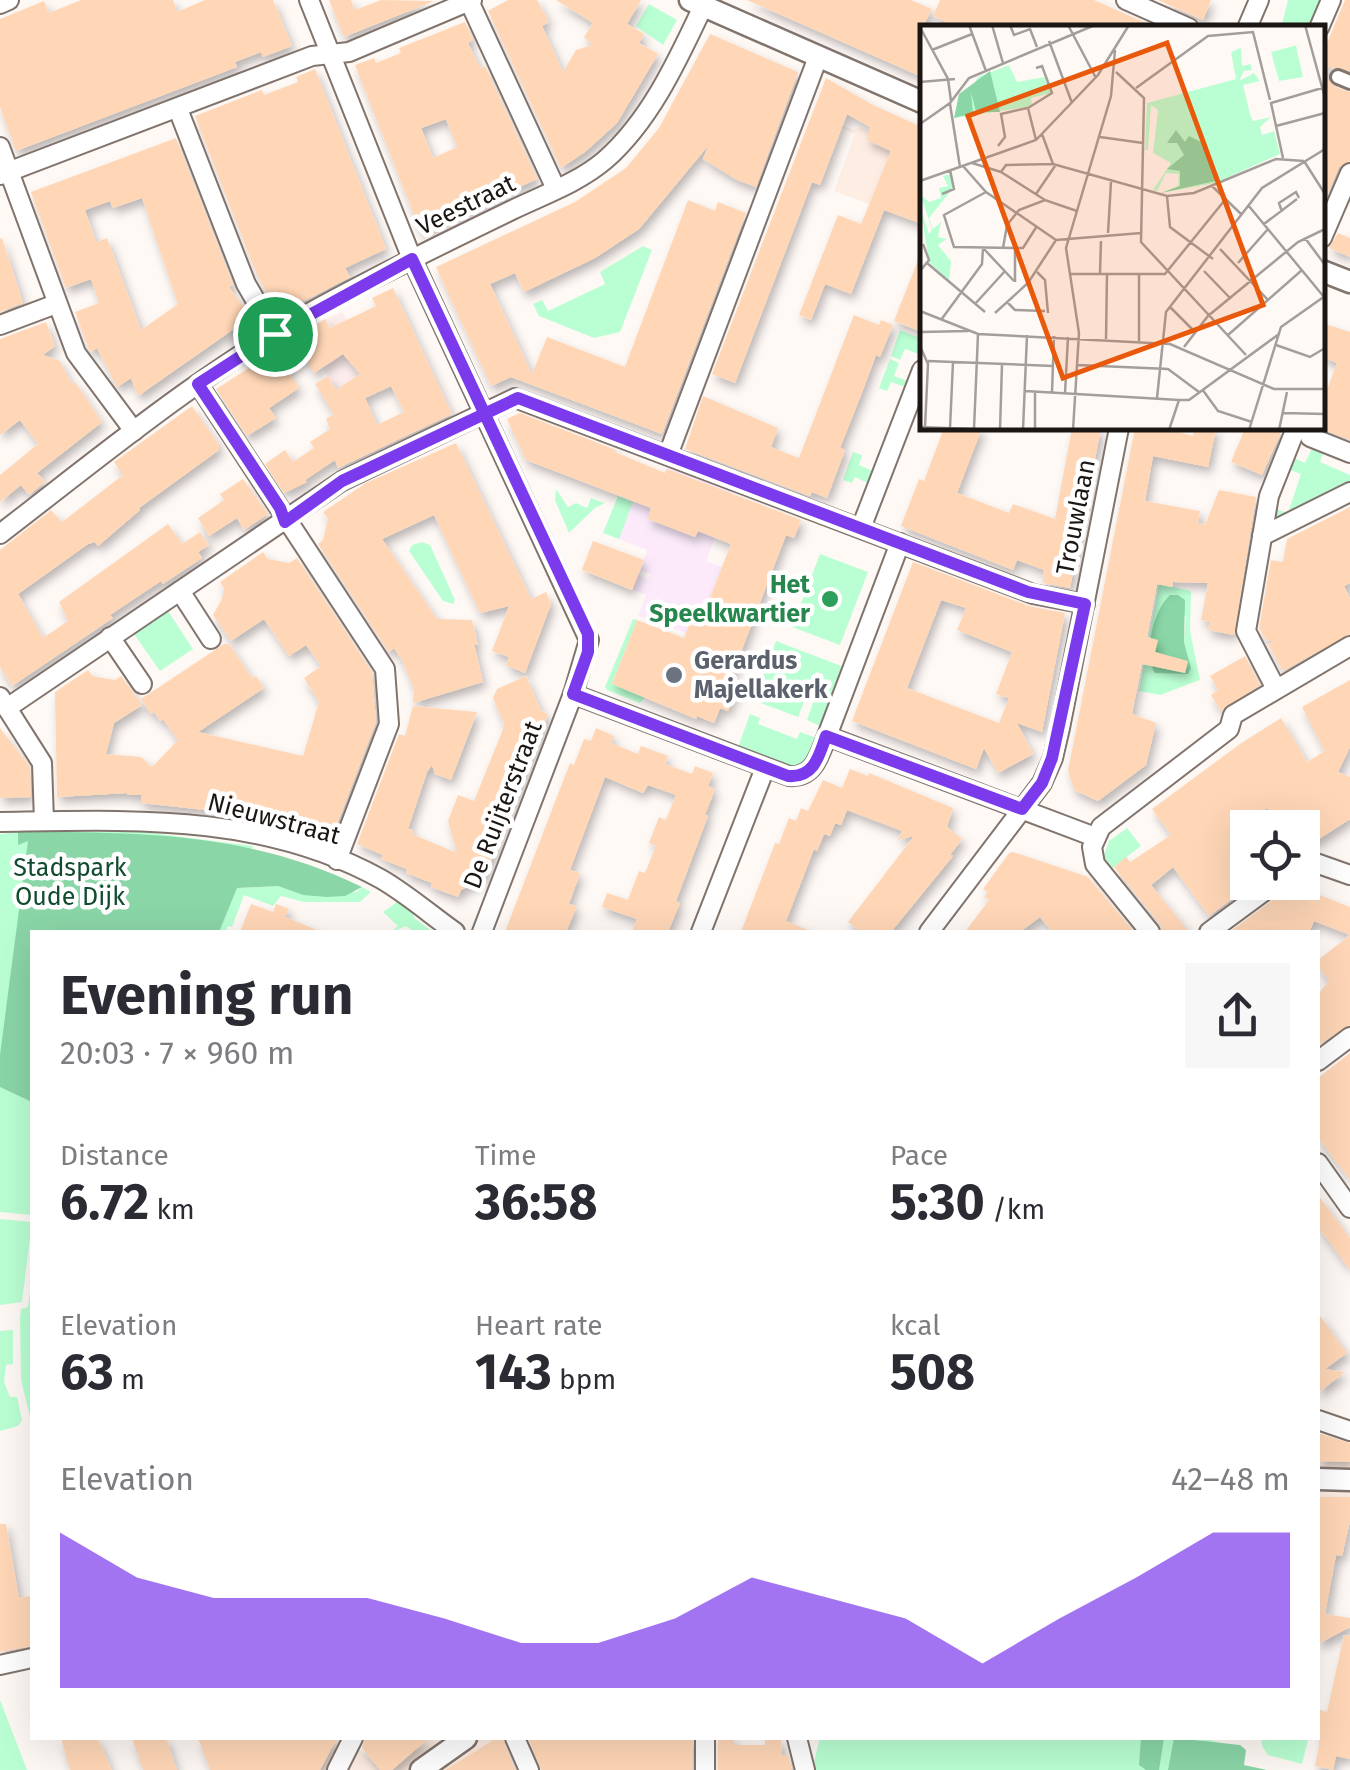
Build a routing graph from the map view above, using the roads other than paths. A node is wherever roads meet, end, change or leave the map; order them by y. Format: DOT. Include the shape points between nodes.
graph roads {
  1 [pos="9,0"];
  2 [pos="309,0"];
  3 [pos="1126,0"];
  4 [pos="1259,0"];
  5 [pos="1331,0"];
  6 [pos="470,1"];
  7 [pos="699,2"];
  8 [pos="0,4"];
  9 [pos="1182,25"];
  10 [pos="1248,25"];
  11 [pos="1320,25"];
  12 [pos="329,53"];
  13 [pos="818,57"];
  14 [pos="920,101"];
  15 [pos="178,109"];
  16 [pos="0,147"];
  17 [pos="4,173"];
  18 [pos="1350,173"];
  19 [pos="556,190"];
  20 [pos="1325,231"];
  21 [pos="412,259"];
  22 [pos="1325,273"];
  23 [pos="1350,282"];
  24 [pos="56,304"];
  25 [pos="0,325"];
  26 [pos="275,334"];
  27 [pos="920,375"];
  28 [pos="198,384"];
  29 [pos="482,414"];
  30 [pos="1119,430"];
  31 [pos="134,431"];
  32 [pos="1303,432"];
  33 [pos="1350,453"];
  34 [pos="668,455"];
  35 [pos="1350,492"];
  36 [pos="285,522"];
  37 [pos="861,528"];
  38 [pos="0,534"];
  39 [pos="1262,536"];
  40 [pos="900,544"];
  41 [pos="180,591"];
  42 [pos="1085,604"];
  43 [pos="110,637"];
  44 [pos="210,638"];
  45 [pos="1350,646"];
  46 [pos="142,684"];
  47 [pos="1276,689"];
  48 [pos="573,694"];
  49 [pos="4,703"];
  50 [pos="826,736"];
  51 [pos="765,768"];
  52 [pos="1022,809"];
  53 [pos="44,821"];
  54 [pos="0,822"];
  55 [pos="1095,836"];
  56 [pos="337,860"];
  57 [pos="1320,864"];
  58 [pos="1350,875"];
  59 [pos="1253,900"];
  60 [pos="453,930"];
  61 [pos="483,930"];
  62 [pos="702,930"];
  63 [pos="931,930"];
  64 [pos="1148,930"];
  65 [pos="1212,930"];
  66 [pos="1350,1037"];
  67 [pos="1320,1059"];
  68 [pos="1320,1166"];
  69 [pos="1350,1208"];
  70 [pos="1320,1421"];
  71 [pos="1350,1431"];
  72 [pos="1320,1479"];
  73 [pos="1350,1480"];
  74 [pos="30,1658"];
  75 [pos="0,1665"];
  76 [pos="352,1740"];
  77 [pos="463,1740"];
  78 [pos="515,1740"];
  79 [pos="705,1740"];
  80 [pos="798,1740"];
  81 [pos="336,1770"];
  82 [pos="421,1770"];
  83 [pos="529,1770"];
  84 [pos="705,1770"];
  85 [pos="805,1770"];
  1 -- 8 [label="street"];
  2 -- 12 [label="street, De Ruijterstraat"];
  3 -- 9 [label="street"];
  4 -- 10 [label="street"];
  5 -- 11 [label="street"];
  6 -- 12 [label="street" via="349,52"];
  6 -- 19 [label="street"];
  7 -- 13 [label="street"];
  7 -- 19 [label="street, Veestraat" via="665,81 626,137 590,171"];
  12 -- 15 [label="street"];
  12 -- 21 [label="street, De Ruijterstraat"];
  13 -- 14 [label="street"];
  13 -- 34 [label="street"];
  15 -- 17 [label="street"];
  15 -- 26 [label="street" via="246,284"];
  16 -- 17 [label="street"];
  17 -- 24 [label="street"];
  18 -- 20 [label="street"];
  19 -- 21 [label="street, Veestraat"];
  21 -- 26 [label="street, Veestraat"];
  21 -- 29 [label="street, De Ruijterstraat"];
  22 -- 23 [label="street"];
  24 -- 25 [label="street"];
  24 -- 31 [label="street" via="80,359"];
  26 -- 28 [label="street, Veestraat"];
  27 -- 37 [label="street"];
  28 -- 31 [label="street, Veestraat"];
  28 -- 36 [label="street"];
  29 -- 34 [label="street" via="518,398"];
  29 -- 36 [label="street" via="342,481"];
  29 -- 48 [label="street, De Ruijterstraat" via="588,634"];
  30 -- 42 [label="street, Trouwlaan"];
  31 -- 38 [label="street, Veestraat"];
  32 -- 33 [label="street"];
  32 -- 39 [label="street" via="1271,490"];
  34 -- 37 [label="street"];
  35 -- 39 [label="street"];
  36 -- 41 [label="street"];
  36 -- 56 [label="street" via="386,675 389,724"];
  37 -- 40 [label="street"];
  39 -- 47 [label="street" via="1246,631"];
  40 -- 42 [label="street" via="1028,592"];
  40 -- 50 [label="street"];
  41 -- 43 [label="street"];
  41 -- 44 [label="street"];
  42 -- 52 [label="street, Trouwlaan" via="1052,758"];
  43 -- 46 [label="street"];
  43 -- 49 [label="street"];
  45 -- 47 [label="street"];
  47 -- 55 [label="street" via="1233,716 1228,729"];
  48 -- 51 [label="street"];
  48 -- 61 [label="street, De Ruijterstraat"];
  49 -- 53 [label="street" via="42,763"];
  50 -- 51 [label="street" via="804,776"];
  50 -- 52 [label="street"];
  51 -- 62 [label="street"];
  52 -- 55 [label="street"];
  52 -- 63 [label="street, Trouwlaan"];
  53 -- 54 [label="street, Nieuwstraat"];
  53 -- 56 [label="street, Nieuwstraat" via="204,824"];
  55 -- 64 [label="street" via="1095,864"];
  56 -- 60 [label="street, Nieuwstraat" via="380,879"];
  57 -- 58 [label="street"];
  59 -- 65 [label="street"];
  66 -- 67 [label="street"];
  68 -- 69 [label="street"];
  70 -- 71 [label="street"];
  72 -- 73 [label="street"];
  74 -- 75 [label="street"];
  76 -- 81 [label="street"];
  77 -- 82 [label="street"];
  78 -- 83 [label="street"];
  79 -- 84 [label="street"];
  80 -- 85 [label="street"];
}
